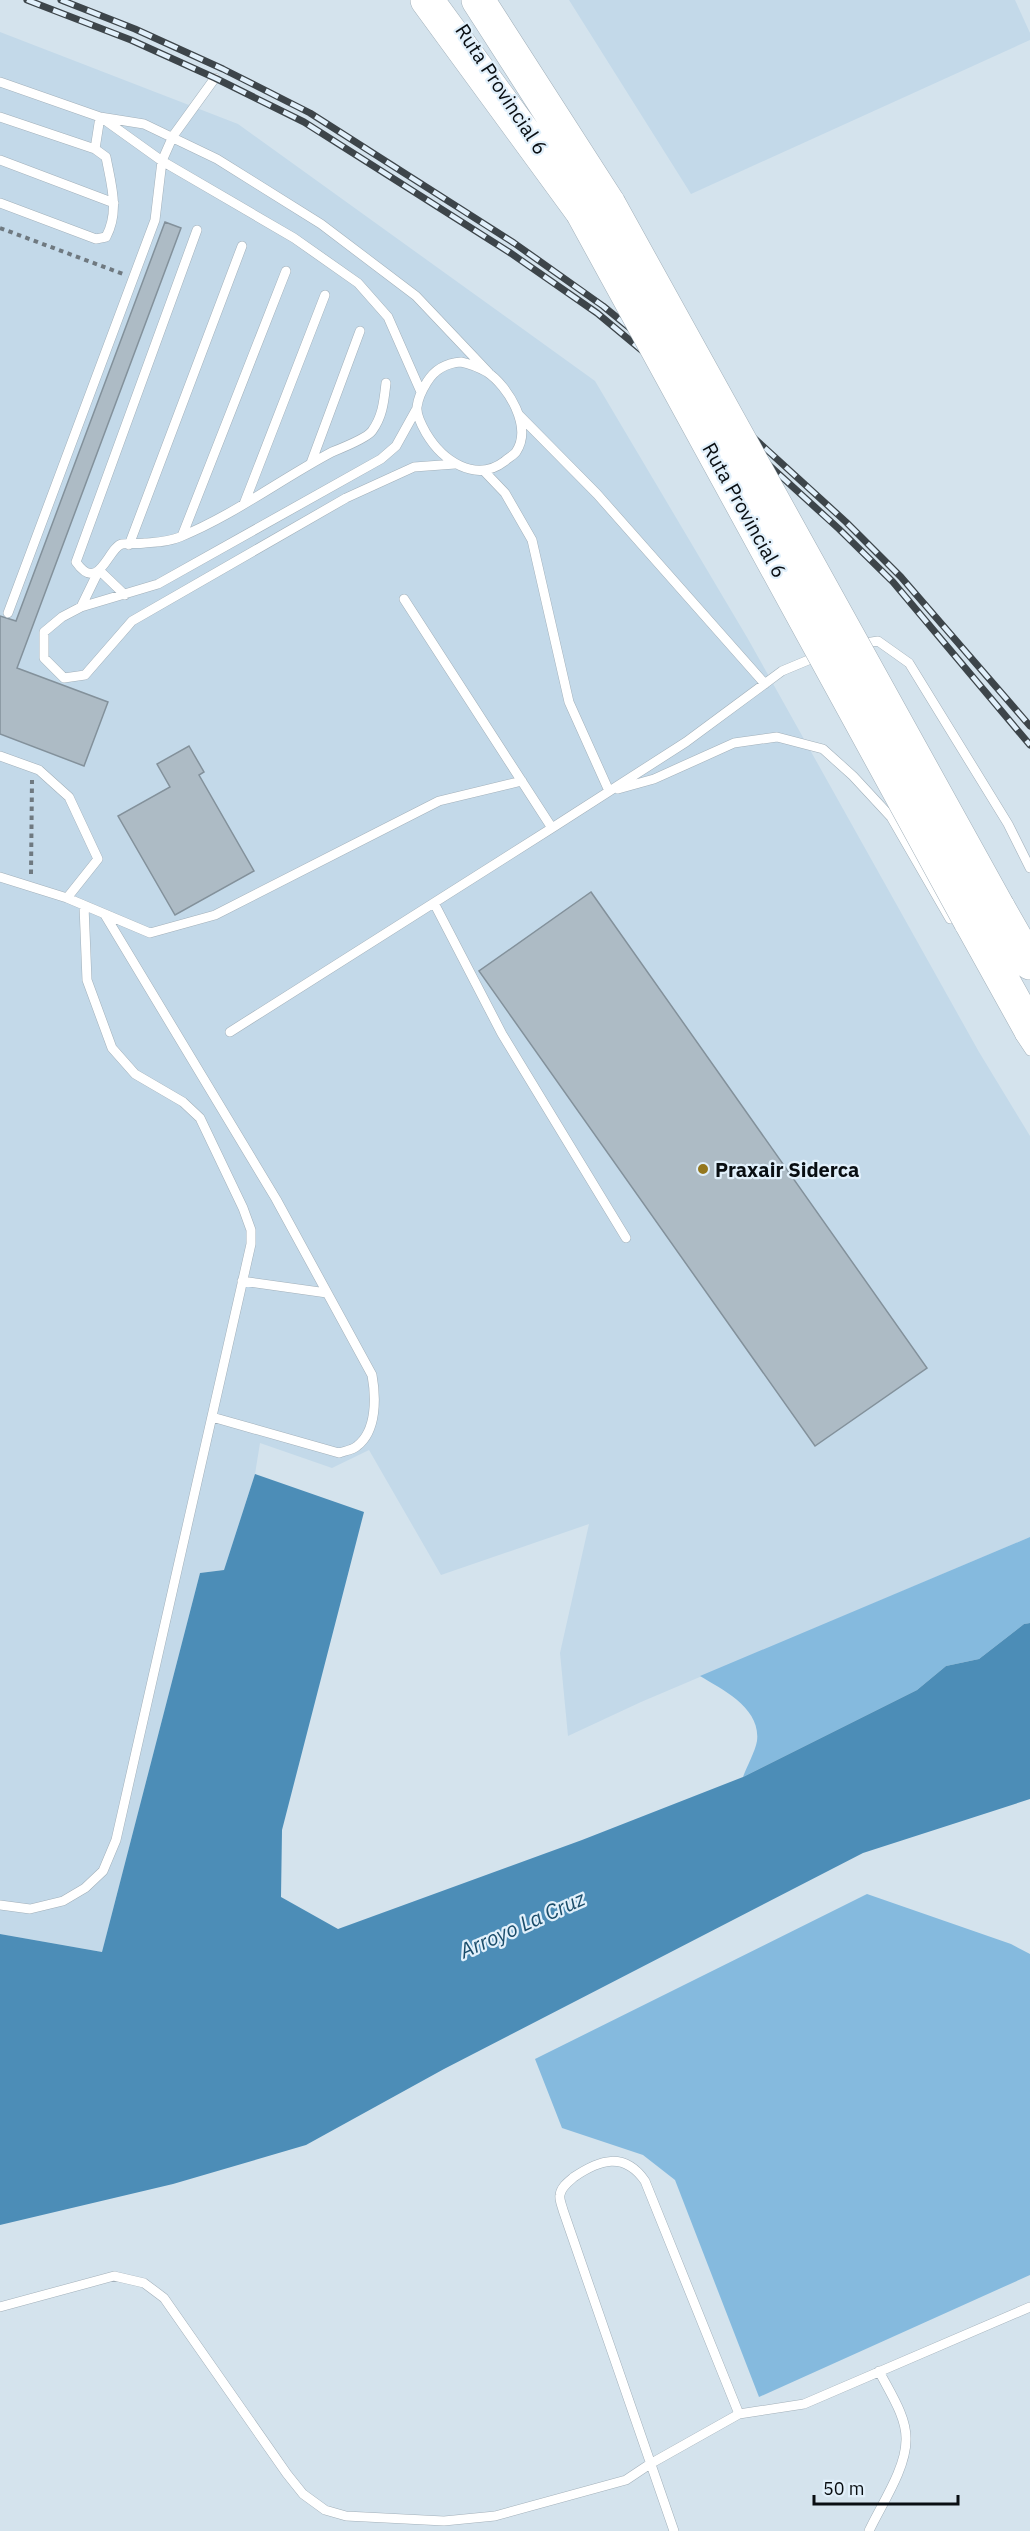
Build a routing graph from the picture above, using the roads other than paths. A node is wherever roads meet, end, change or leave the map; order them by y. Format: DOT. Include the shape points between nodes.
graph roads {
  1 [pos="427,0"];
  2 [pos="444,0"];
  3 [pos="478,0"];
  4 [pos="502,0"];
  5 [pos="215,78"];
  6 [pos="0,82"];
  7 [pos="0,117"];
  8 [pos="100,117"];
  9 [pos="172,135"];
  10 [pos="95,149"];
  11 [pos="0,160"];
  12 [pos="162,161"];
  13 [pos="0,203"];
  14 [pos="114,203"];
  15 [pos="595,208"];
  16 [pos="197,230"];
  17 [pos="242,246"];
  18 [pos="285,271"];
  19 [pos="325,295"];
  20 [pos="360,331"];
  21 [pos="489,374"];
  22 [pos="386,383"];
  23 [pos="421,392"];
  24 [pos="416,410"];
  25 [pos="519,415"];
  26 [pos="311,463"];
  27 [pos="455,464"];
  28 [pos="484,471"];
  29 [pos="244,504"];
  30 [pos="182,536"];
  31 [pos="129,545"];
  32 [pos="99,570"];
  33 [pos="125,596"];
  34 [pos="404,599"];
  35 [pos="81,607"];
  36 [pos="8,613"];
  37 [pos="841,646"];
  38 [pos="831,650"];
  39 [pos="765,684"];
  40 [pos="0,756"];
  41 [pos="522,782"];
  42 [pos="609,791"];
  43 [pos="552,828"];
  44 [pos="1030,868"];
  45 [pos="0,877"];
  46 [pos="67,898"];
  47 [pos="434,903"];
  48 [pos="84,906"];
  49 [pos="105,915"];
  50 [pos="975,919"];
  51 [pos="1030,963"];
  52 [pos="1024,1030"];
  53 [pos="230,1032"];
  54 [pos="1030,1051"];
  55 [pos="626,1238"];
  56 [pos="242,1281"];
  57 [pos="327,1293"];
  58 [pos="212,1417"];
  59 [pos="0,1905"];
  60 [pos="0,2307"];
  61 [pos="1030,2307"];
  62 [pos="879,2371"];
  63 [pos="739,2414"];
  64 [pos="650,2464"];
  65 [pos="674,2531"];
  66 [pos="869,2531"];
  1 -- 15 [label="highway"];
  2 -- 15 [label="highway, Ruta Provincial 6"];
  3 -- 15 [label="highway, Ruta Provincial 6"];
  4 -- 15 [label="highway"];
  5 -- 9 [label="lane"];
  6 -- 8 [label="lane"];
  7 -- 10 [label="lane"];
  8 -- 9 [label="lane" via="144,124"];
  8 -- 10 [label="lane"];
  8 -- 12 [label="lane"];
  9 -- 12 [label="lane"];
  9 -- 21 [label="lane" via="331,231 416,296"];
  10 -- 14 [label="lane" via="106,157"];
  11 -- 14 [label="lane"];
  12 -- 23 [label="lane" via="294,238 358,284 388,317"];
  12 -- 36 [label="lane" via="155,220 135,279"];
  13 -- 14 [label="lane" via="96,239 106,237 112,227"];
  15 -- 50 [label="highway, Ruta Provincial 6, bridge"];
  16 -- 32 [label="lane" via="76,562 80,569"];
  17 -- 31 [label="lane"];
  18 -- 30 [label="lane"];
  19 -- 29 [label="lane"];
  20 -- 26 [label="lane"];
  21 -- 23 [label="lane" via="474,365 447,363 431,375"];
  21 -- 25 [label="lane"];
  22 -- 26 [label="lane" via="383,409 371,433"];
  23 -- 24 [label="lane"];
  24 -- 27 [label="lane" via="432,443"];
  24 -- 33 [label="lane" via="396,446 381,459 158,584"];
  25 -- 28 [label="lane" via="522,436 516,452 500,465"];
  25 -- 39 [label="lane" via="597,494"];
  26 -- 29 [label="lane"];
  27 -- 28 [label="lane"];
  27 -- 35 [label="lane" via="414,466 346,498 132,621 85,675 64,678 44,658 44,632"];
  28 -- 42 [label="lane" via="505,493 532,540 569,702"];
  29 -- 30 [label="lane"];
  30 -- 31 [label="lane" via="163,543"];
  31 -- 32 [label="lane" via="115,548"];
  32 -- 33 [label="lane"];
  32 -- 35 [label="lane"];
  33 -- 35 [label="lane"];
  34 -- 41 [label="lane"];
  37 -- 44 [label="lane" via="878,642 909,663 1008,824"];
  38 -- 39 [label="lane" via="782,671"];
  39 -- 42 [label="lane" via="686,742"];
  40 -- 46 [label="lane" via="39,770 69,797 98,859"];
  41 -- 43 [label="lane"];
  41 -- 49 [label="lane" via="439,801 215,915 150,933"];
  42 -- 43 [label="lane"];
  42 -- 50 [label="lane" via="654,779 734,743 777,737 823,749 867,790"];
  43 -- 47 [label="lane"];
  45 -- 46 [label="lane"];
  46 -- 48 [label="lane"];
  47 -- 53 [label="lane"];
  47 -- 55 [label="lane" via="502,1034"];
  48 -- 49 [label="lane"];
  48 -- 56 [label="lane" via="87,980 112,1048 135,1074 183,1102 200,1118 251,1230"];
  49 -- 57 [label="lane" via="276,1198"];
  50 -- 51 [label="highway, Ruta Provincial 6"];
  50 -- 52 [label="highway, Ruta Provincial 6"];
  52 -- 54 [label="lane"];
  56 -- 57 [label="lane"];
  56 -- 58 [label="lane"];
  57 -- 58 [label="lane" via="372,1375 376,1395 368,1432 357,1447 339,1453"];
  58 -- 59 [label="lane" via="116,1840 103,1871 63,1901 30,1909"];
  60 -- 64 [label="lane" via="114,2276 144,2283 164,2298 303,2494 325,2510 346,2516 444,2521 495,2516 626,2480"];
  61 -- 62 [label="lane"];
  62 -- 63 [label="lane" via="804,2404"];
  62 -- 66 [label="lane" via="903,2421 906,2440 899,2470"];
  63 -- 64 [label="lane"];
  63 -- 64 [label="lane" via="645,2181 637,2169 619,2162 598,2162 565,2184 560,2196"];
  64 -- 65 [label="lane"];
}
